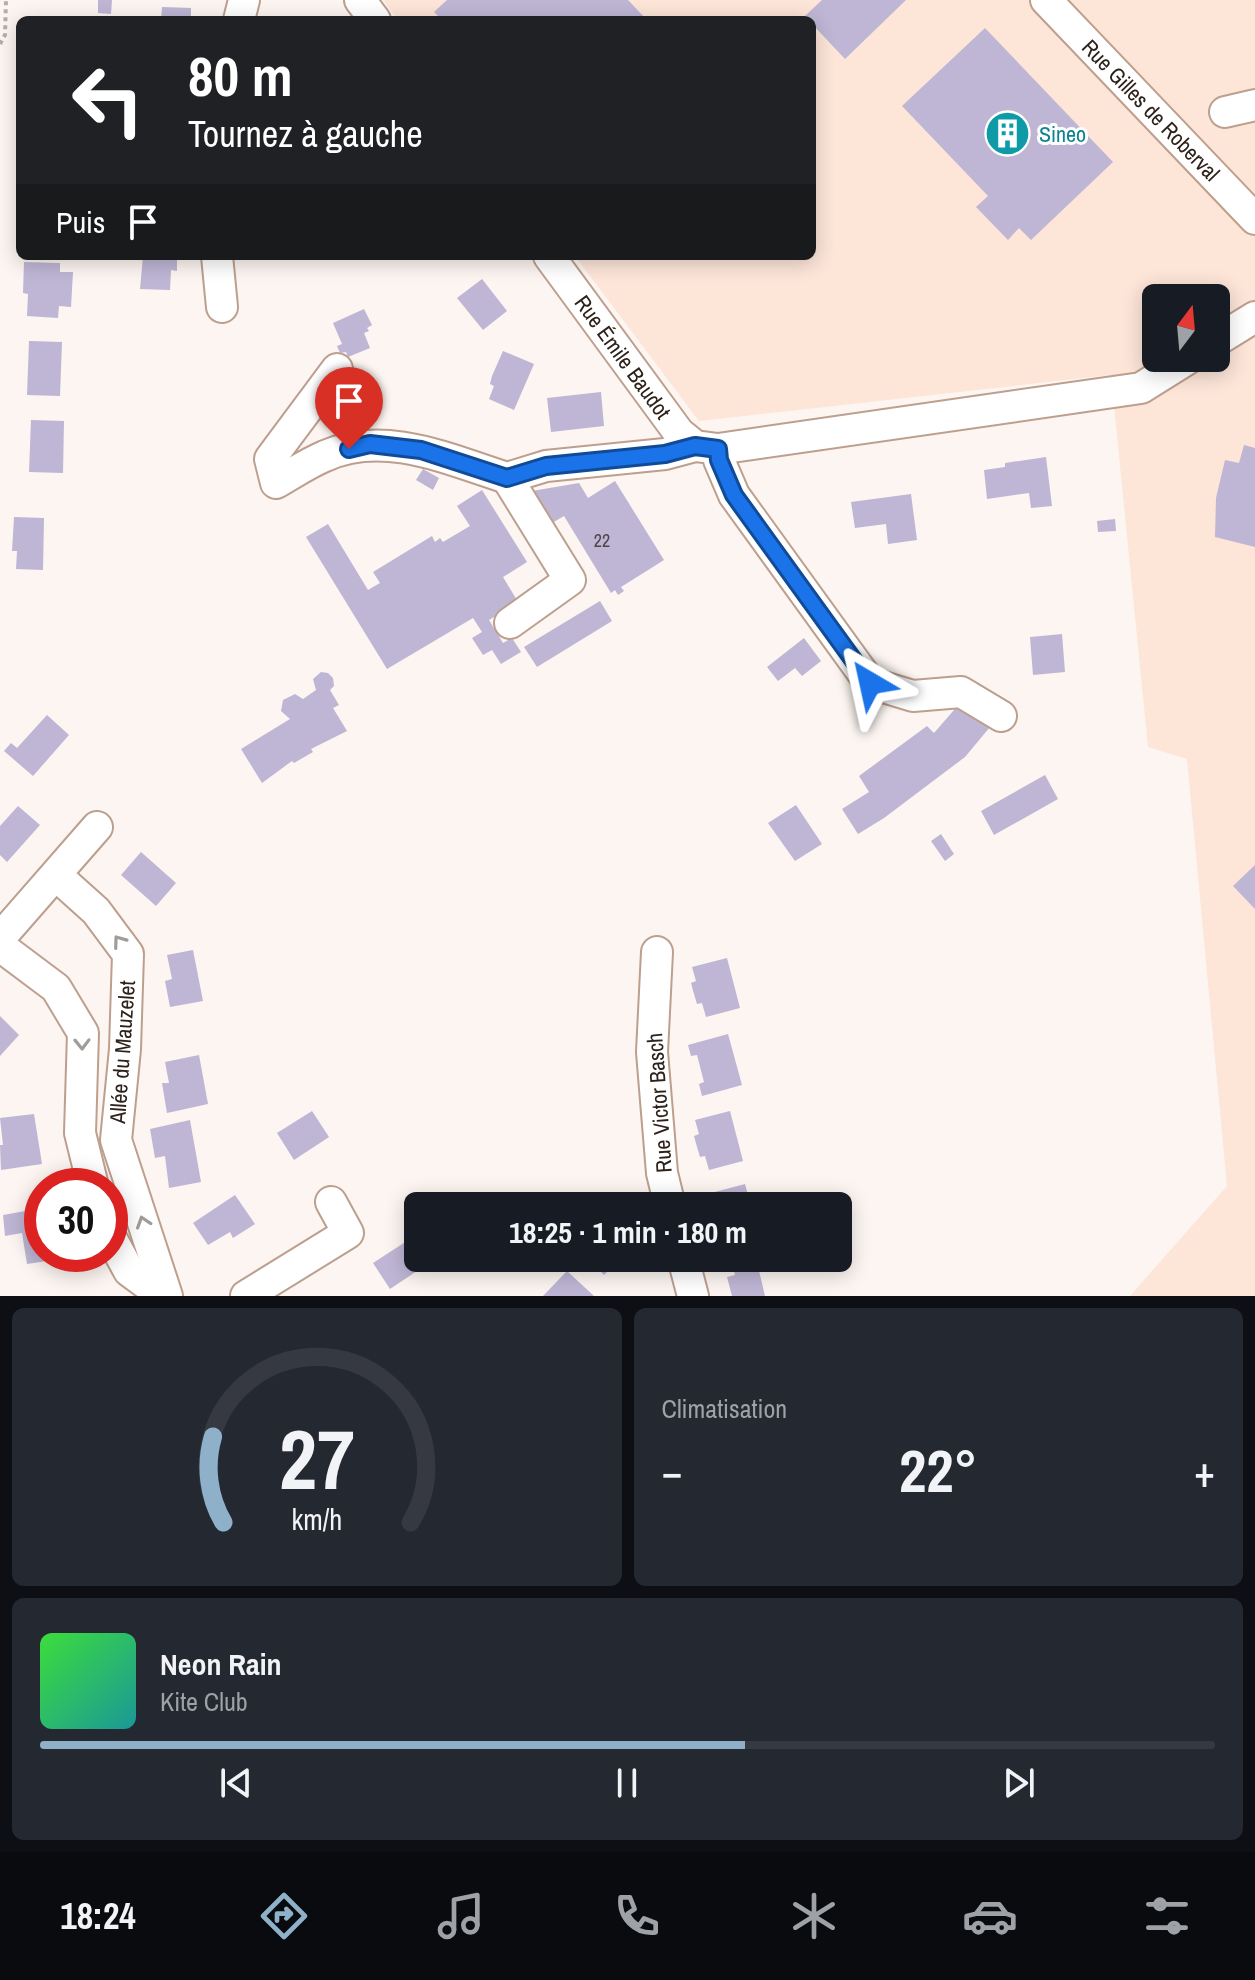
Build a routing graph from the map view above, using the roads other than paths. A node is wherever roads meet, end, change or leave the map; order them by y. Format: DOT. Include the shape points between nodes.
graph roads {
  1 [pos="1046,0"];
  2 [pos="1255,105"];
  3 [pos="1225,112"];
  4 [pos="1255,219"];
  5 [pos="217,260"];
  6 [pos="552,260"];
  7 [pos="222,307"];
  8 [pos="1255,317"];
  9 [pos="1230,332"];
  10 [pos="337,369"];
  11 [pos="1167,372"];
  12 [pos="706,447"];
  13 [pos="507,478"];
  14 [pos="510,623"];
  15 [pos="1001,716"];
  16 [pos="97,827"];
  17 [pos="57,876"];
  18 [pos="0,938"];
  19 [pos="0,946"];
  20 [pos="657,952"];
  21 [pos="89,1168"];
  22 [pos="667,1192"];
  23 [pos="331,1202"];
  24 [pos="128,1269"];
  25 [pos="687,1272"];
  26 [pos="165,1296"];
  27 [pos="246,1296"];
  28 [pos="693,1296"];
  1 -- 4 [label="street, Rue Gilles de Roberval"];
  2 -- 3 [label="street"];
  5 -- 7 [label="street"];
  6 -- 12 [label="street, Rue Émile Baudot" via="679,433"];
  8 -- 9 [label="street"];
  10 -- 13 [label="street" via="270,459 276,483 328,454 370,444 421,450"];
  11 -- 12 [label="street" via="1141,388"];
  12 -- 13 [label="street" via="546,466"];
  12 -- 15 [label="street, Rue Émile Baudot" via="719,460 734,495 870,683 913,696 961,692"];
  13 -- 14 [label="street" via="570,580"];
  16 -- 17 [label="street"];
  17 -- 18 [label="street"];
  26 -- 17 [label="street, Allée du Mauzelet, one-way" via="116,1140 128,954 96,911"];
  19 -- 21 [label="street, Allée du Mauzelet, one-way" via="56,988 83,1033 80,1133"];
  20 -- 22 [label="street, Rue Victor Basch" via="652,1052"];
  23 -- 27 [label="street" via="348,1233"];
  24 -- 26 [label="street, Allée du Mauzelet"];
  25 -- 28 [label="street"];
}
